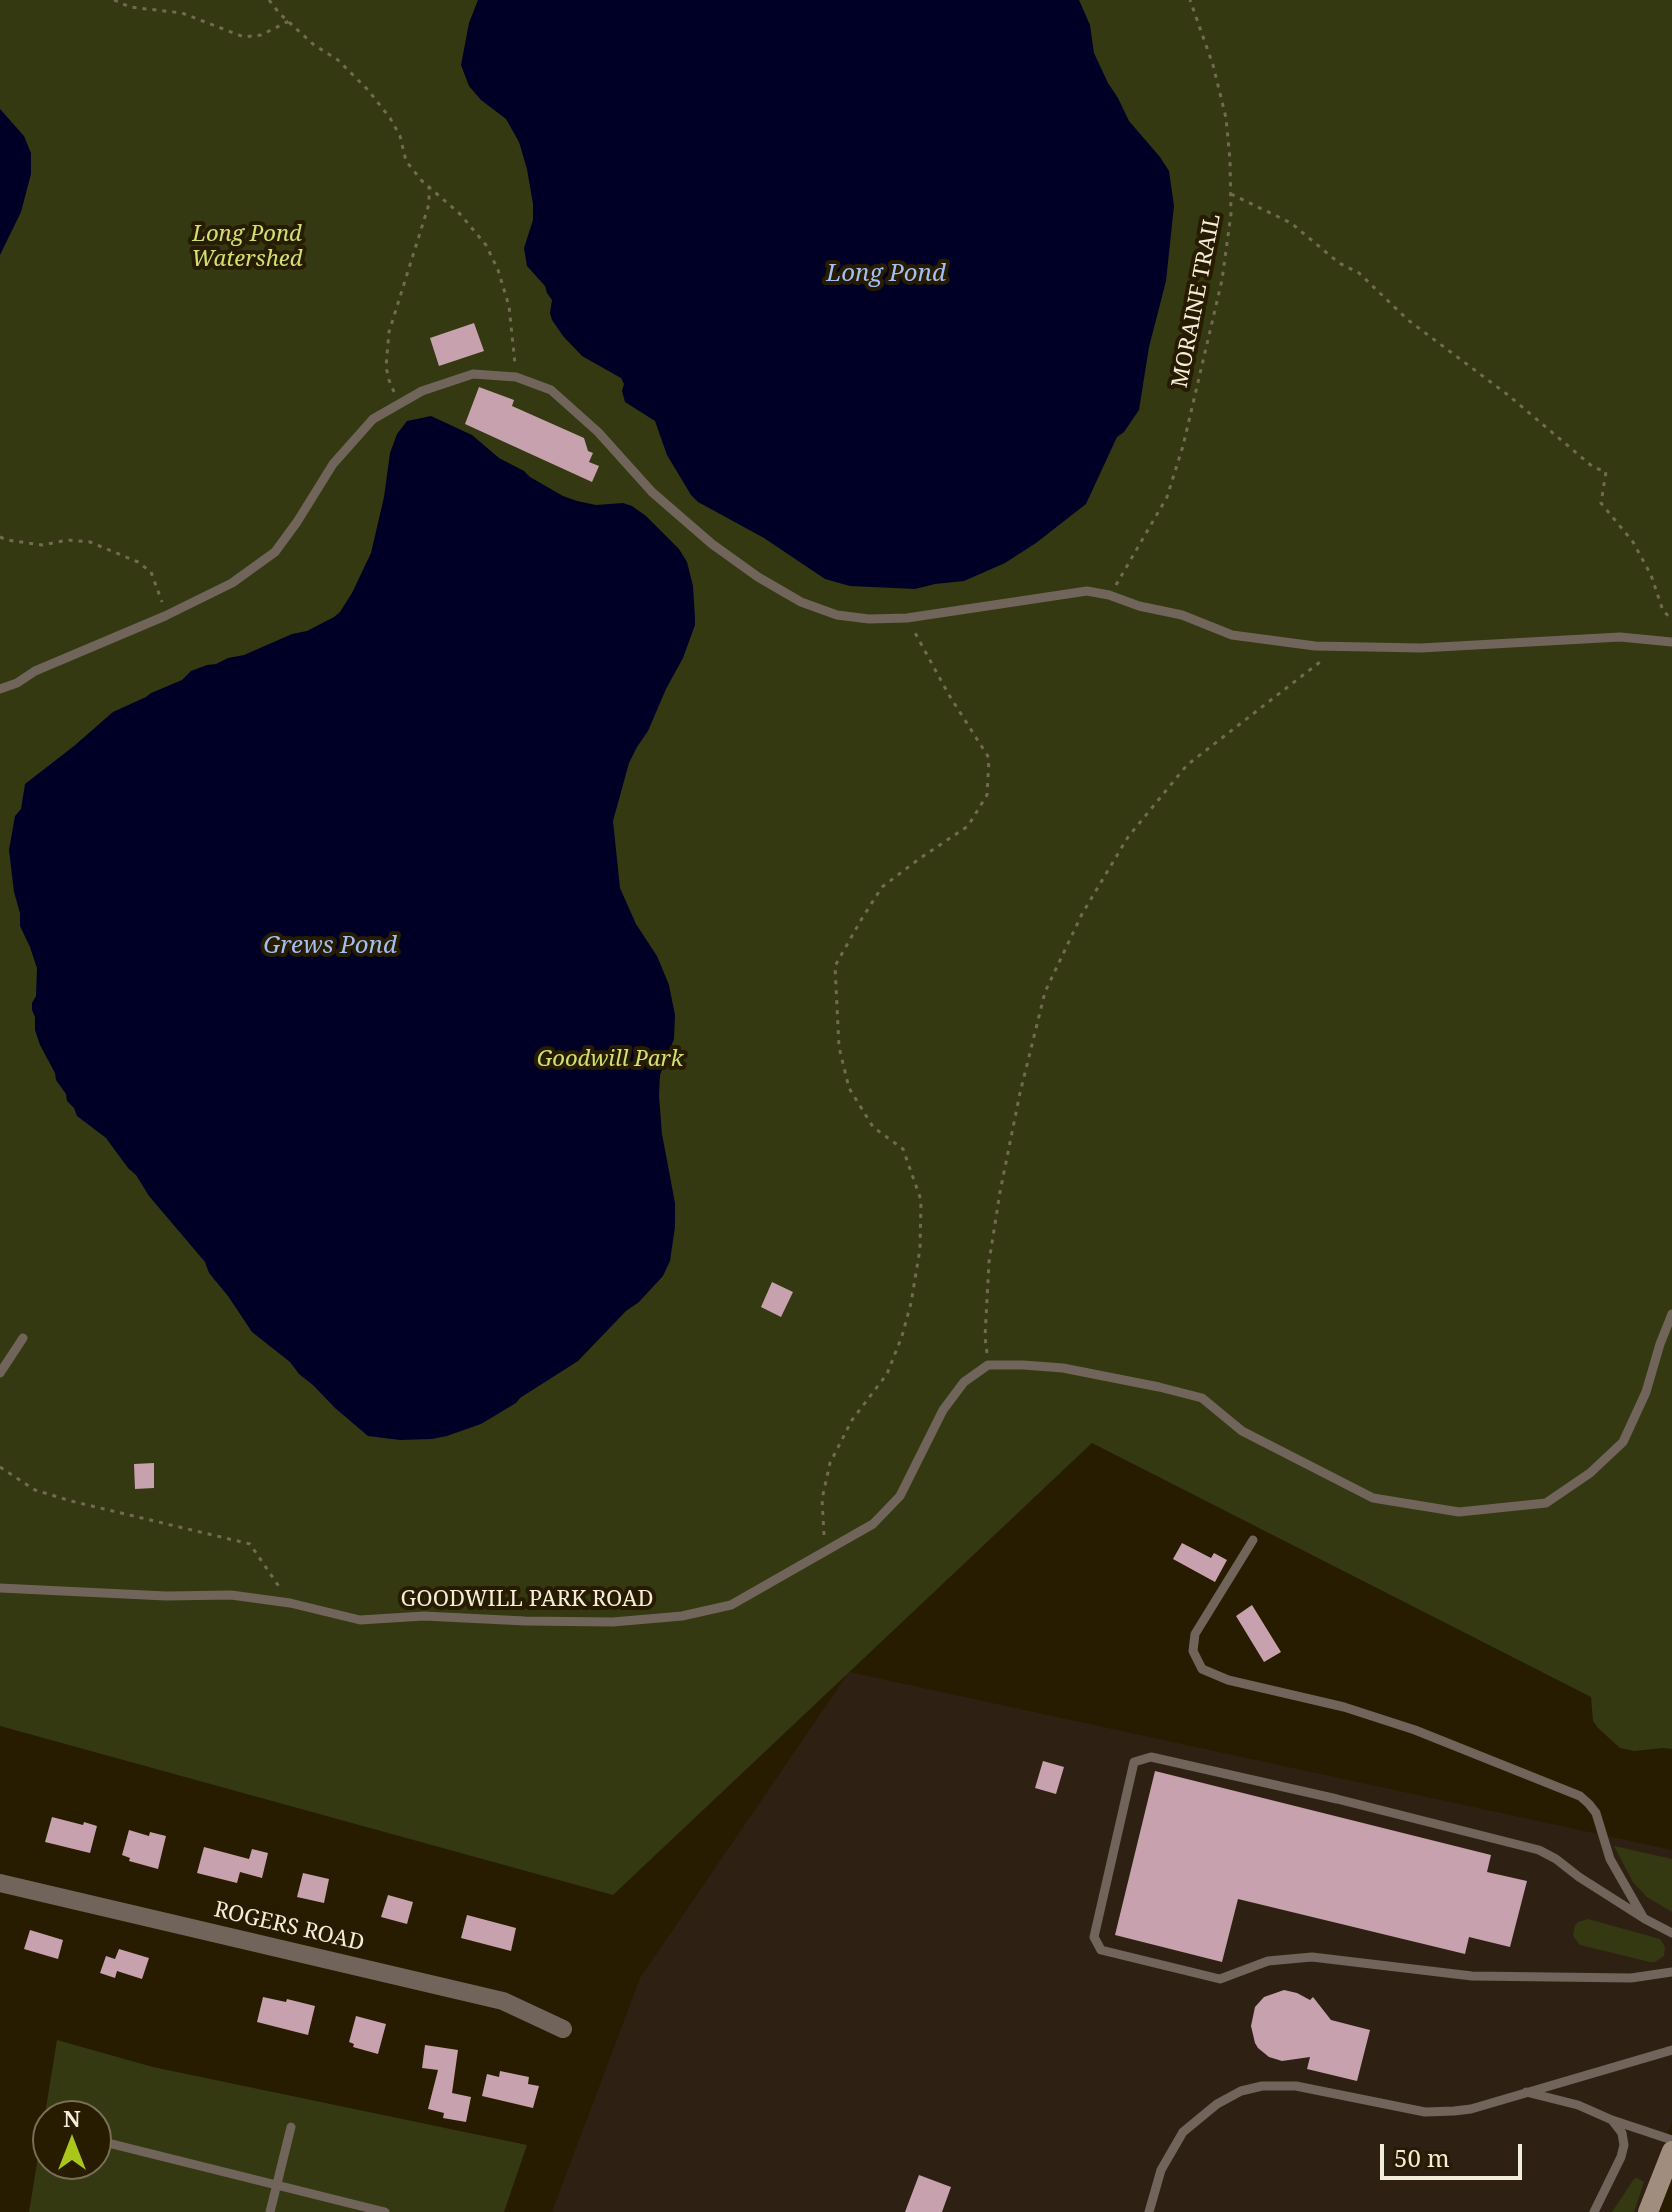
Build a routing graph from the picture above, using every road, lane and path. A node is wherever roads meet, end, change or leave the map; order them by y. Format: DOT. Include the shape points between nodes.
graph roads {
  1 [pos="114,0"];
  2 [pos="269,0"];
  3 [pos="1190,0"];
  4 [pos="289,21"];
  5 [pos="429,187"];
  6 [pos="1231,194"];
  7 [pos="516,377"];
  8 [pos="400,404"];
  9 [pos="0,537"];
  10 [pos="1109,595"];
  11 [pos="165,616"];
  12 [pos="907,618"];
  13 [pos="1672,619"];
  14 [pos="1672,642"];
  15 [pos="1339,647"];
  16 [pos="0,689"];
  17 [pos="1672,1314"];
  18 [pos="23,1338"];
  19 [pos="988,1365"];
  20 [pos="0,1373"];
  21 [pos="0,1467"];
  22 [pos="1253,1540"];
  23 [pos="824,1552"];
  24 [pos="0,1588"];
  25 [pos="290,1603"];
  26 [pos="0,1883"];
  27 [pos="1645,1919"];
  28 [pos="1672,1933"];
  29 [pos="1672,1972"];
  30 [pos="563,2029"];
  31 [pos="1672,2050"];
  32 [pos="1526,2092"];
  33 [pos="1612,2120"];
  34 [pos="291,2127"];
  35 [pos="1672,2140"];
  36 [pos="112,2144"];
  37 [pos="1672,2151"];
  38 [pos="277,2187"];
  39 [pos="270,2212"];
  40 [pos="385,2212"];
  41 [pos="1149,2212"];
  42 [pos="1594,2212"];
  43 [pos="1648,2212"];
  1 -- 4 [label="path" via="182,13 244,37"];
  2 -- 4 [label="path"];
  3 -- 6 [label="path, MORAINE TRAIL" via="1226,118"];
  4 -- 5 [label="path" via="368,90 400,136 406,161"];
  5 -- 7 [label="path" via="460,214 492,257 509,306"];
  5 -- 8 [label="path" via="429,204 389,332 386,367"];
  6 -- 10 [label="path, MORAINE TRAIL" via="1222,280 1183,446 1167,497"];
  6 -- 13 [label="path" via="1291,223 1359,273 1408,320 1606,472 1601,503 1633,542 1663,611"];
  7 -- 8 [label="lane" via="473,374"];
  7 -- 12 [label="lane" via="551,390 652,492 758,577 837,615"];
  8 -- 11 [label="lane" via="373,419 333,464 275,552 232,583"];
  9 -- 11 [label="path" via="42,545 90,542 138,562 151,572"];
  10 -- 12 [label="lane" via="1087,591"];
  10 -- 15 [label="lane" via="1232,635"];
  11 -- 16 [label="lane"];
  12 -- 23 [label="path" via="989,758 987,795 968,826 882,887 835,966 839,1047 849,1088 873,1127 903,1149 921,1200 920,1249 902,1336 887,1374 852,1420 830,1463 822,1499"];
  14 -- 15 [label="lane" via="1620,637"];
  15 -- 19 [label="path" via="1187,765 1128,837 1082,914 1045,992 1020,1093 989,1262"];
  17 -- 19 [label="lane" via="1623,1442 1590,1473 1546,1503 1459,1512 1373,1498 1242,1431 1202,1398 1063,1368"];
  18 -- 20 [label="lane"];
  19 -- 23 [label="lane, GOODWILL PARK ROAD" via="964,1382 943,1410 900,1496 873,1524"];
  21 -- 25 [label="path" via="35,1490 250,1544"];
  22 -- 27 [label="lane" via="1195,1634 1193,1651 1202,1669 1415,1730 1580,1796 1596,1813 1610,1859"];
  23 -- 25 [label="lane, GOODWILL PARK ROAD" via="731,1605 682,1616 613,1622 424,1616 360,1620"];
  24 -- 25 [label="lane, GOODWILL PARK ROAD" via="231,1595"];
  26 -- 30 [label="street, ROGERS ROAD" via="503,2001"];
  27 -- 28 [label="lane"];
  27 -- 29 [label="lane" via="1539,1850 1151,1757 1134,1762 1094,1937 1101,1950 1220,1979 1268,1961 1312,1957 1472,1976 1631,1978"];
  31 -- 32 [label="lane"];
  32 -- 33 [label="lane"];
  32 -- 41 [label="lane" via="1471,2109 1425,2112 1296,2086 1241,2091 1183,2132 1161,2170"];
  33 -- 35 [label="lane"];
  33 -- 42 [label="lane" via="1624,2145"];
  34 -- 38 [label="lane"];
  36 -- 38 [label="lane"];
  37 -- 43 [label="main road"];
  38 -- 39 [label="lane"];
  38 -- 40 [label="lane"];
}
